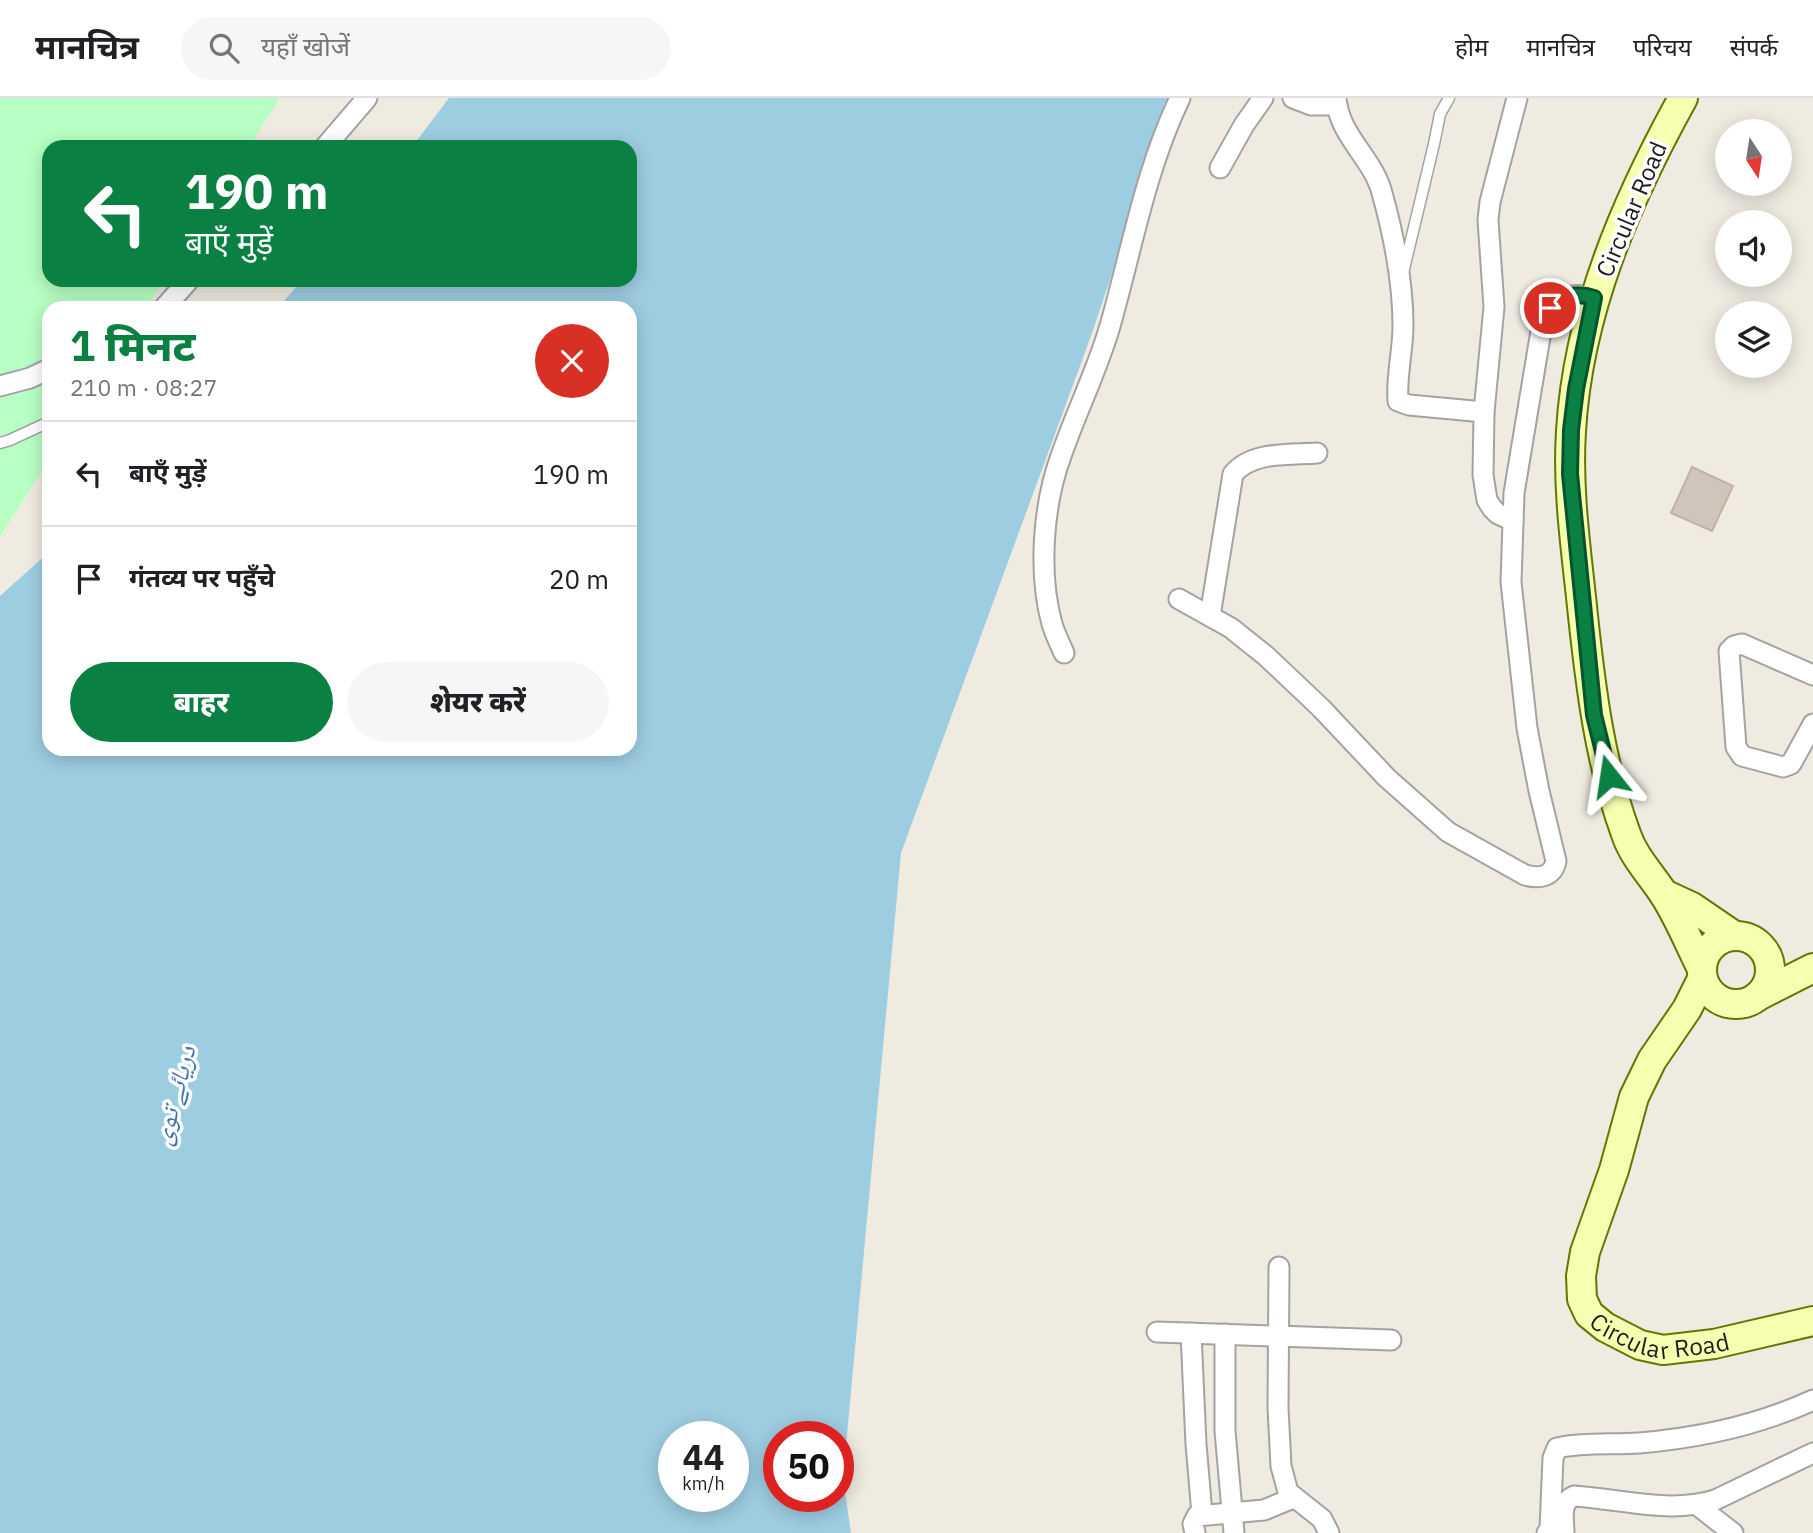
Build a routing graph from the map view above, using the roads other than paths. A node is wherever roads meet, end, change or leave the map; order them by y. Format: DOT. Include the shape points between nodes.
graph roads {
  1 [pos="367,98"];
  2 [pos="1180,98"];
  3 [pos="1264,98"];
  4 [pos="1293,98"];
  5 [pos="1449,98"];
  6 [pos="1517,98"];
  7 [pos="1683,98"];
  8 [pos="1337,102"];
  9 [pos="331,140"];
  10 [pos="1220,168"];
  11 [pos="1401,284"];
  12 [pos="183,287"];
  13 [pos="1594,298"];
  14 [pos="170,301"];
  15 [pos="42,372"];
  16 [pos="0,386"];
  17 [pos="1484,411"];
  18 [pos="42,425"];
  19 [pos="0,443"];
  20 [pos="1317,453"];
  21 [pos="1513,521"];
  22 [pos="1179,599"];
  23 [pos="1210,616"];
  24 [pos="1064,653"];
  25 [pos="1813,676"];
  26 [pos="1812,727"];
  27 [pos="1664,894"];
  28 [pos="1733,935"];
  29 [pos="1765,951"];
  30 [pos="1813,957"];
  31 [pos="1813,968"];
  32 [pos="1702,973"];
  33 [pos="1748,1000"];
  34 [pos="1666,1042"];
  35 [pos="1279,1268"];
  36 [pos="1813,1321"];
  37 [pos="1157,1332"];
  38 [pos="1191,1333"];
  39 [pos="1225,1334"];
  40 [pos="1278,1337"];
  41 [pos="1391,1340"];
  42 [pos="1813,1400"];
  43 [pos="1813,1454"];
  44 [pos="1293,1498"];
  45 [pos="1697,1506"];
  46 [pos="1230,1512"];
  47 [pos="1199,1524"];
  48 [pos="1553,1530"];
  49 [pos="1234,1533"];
  50 [pos="1329,1533"];
  51 [pos="1733,1533"];
  1 -- 9 [label="street"];
  2 -- 24 [label="street" via="1152,167 1108,331 1052,489 1045,531 1048,598 1052,625"];
  3 -- 10 [label="street"];
  4 -- 8 [label="street" via="1311,105"];
  5 -- 11 [label="lane" via="1436,126"];
  6 -- 17 [label="street" via="1490,202 1494,307"];
  7 -- 13 [label="main road, Circular Road" via="1637,186"];
  8 -- 11 [label="street" via="1345,131 1380,186"];
  11 -- 17 [label="street" via="1398,401"];
  12 -- 14 [label="street"];
  13 -- 21 [label="street" via="1581,293 1568,296 1543,319"];
  13 -- 27 [label="main road, Circular Road" via="1576,389 1570,474 1588,660 1600,745 1626,835"];
  15 -- 16 [label="street"];
  17 -- 21 [label="street" via="1487,500 1498,514"];
  18 -- 19 [label="lane"];
  20 -- 23 [label="street" via="1252,460 1233,474"];
  21 -- 23 [label="street" via="1511,582 1527,728 1556,861 1545,876 1525,876 1448,832 1387,778 1266,656"];
  22 -- 23 [label="street"];
  25 -- 26 [label="street" via="1742,643 1728,651 1736,747 1742,756 1783,767 1791,764"];
  27 -- 28 [label="main road"];
  27 -- 32 [label="main road, Circular Road"];
  28 -- 29 [label="main road" via="1745,936"];
  28 -- 32 [label="main road" via="1712,945 1703,958"];
  29 -- 30 [label="main road"];
  29 -- 33 [label="main road" via="1771,975 1767,986"];
  31 -- 33 [label="main road"];
  32 -- 33 [label="main road" via="1707,990 1716,998"];
  32 -- 34 [label="main road, Circular Road"];
  33 -- 34 [label="main road"];
  34 -- 36 [label="main road, Circular Road" via="1634,1097 1588,1242 1581,1276 1582,1299 1589,1314 1624,1339 1663,1350 1714,1344"];
  35 -- 40 [label="street"];
  37 -- 38 [label="street"];
  38 -- 39 [label="street"];
  38 -- 47 [label="street"];
  39 -- 40 [label="street"];
  39 -- 46 [label="street"];
  40 -- 41 [label="street"];
  40 -- 44 [label="street" via="1281,1465"];
  42 -- 48 [label="street" via="1752,1423 1694,1435 1557,1448 1553,1458"];
  43 -- 45 [label="street"];
  44 -- 46 [label="street" via="1264,1510"];
  44 -- 50 [label="street" via="1322,1519"];
  45 -- 48 [label="street" via="1574,1496 1567,1499"];
  45 -- 51 [label="street"];
  46 -- 47 [label="street"];
  46 -- 49 [label="street"];
}
